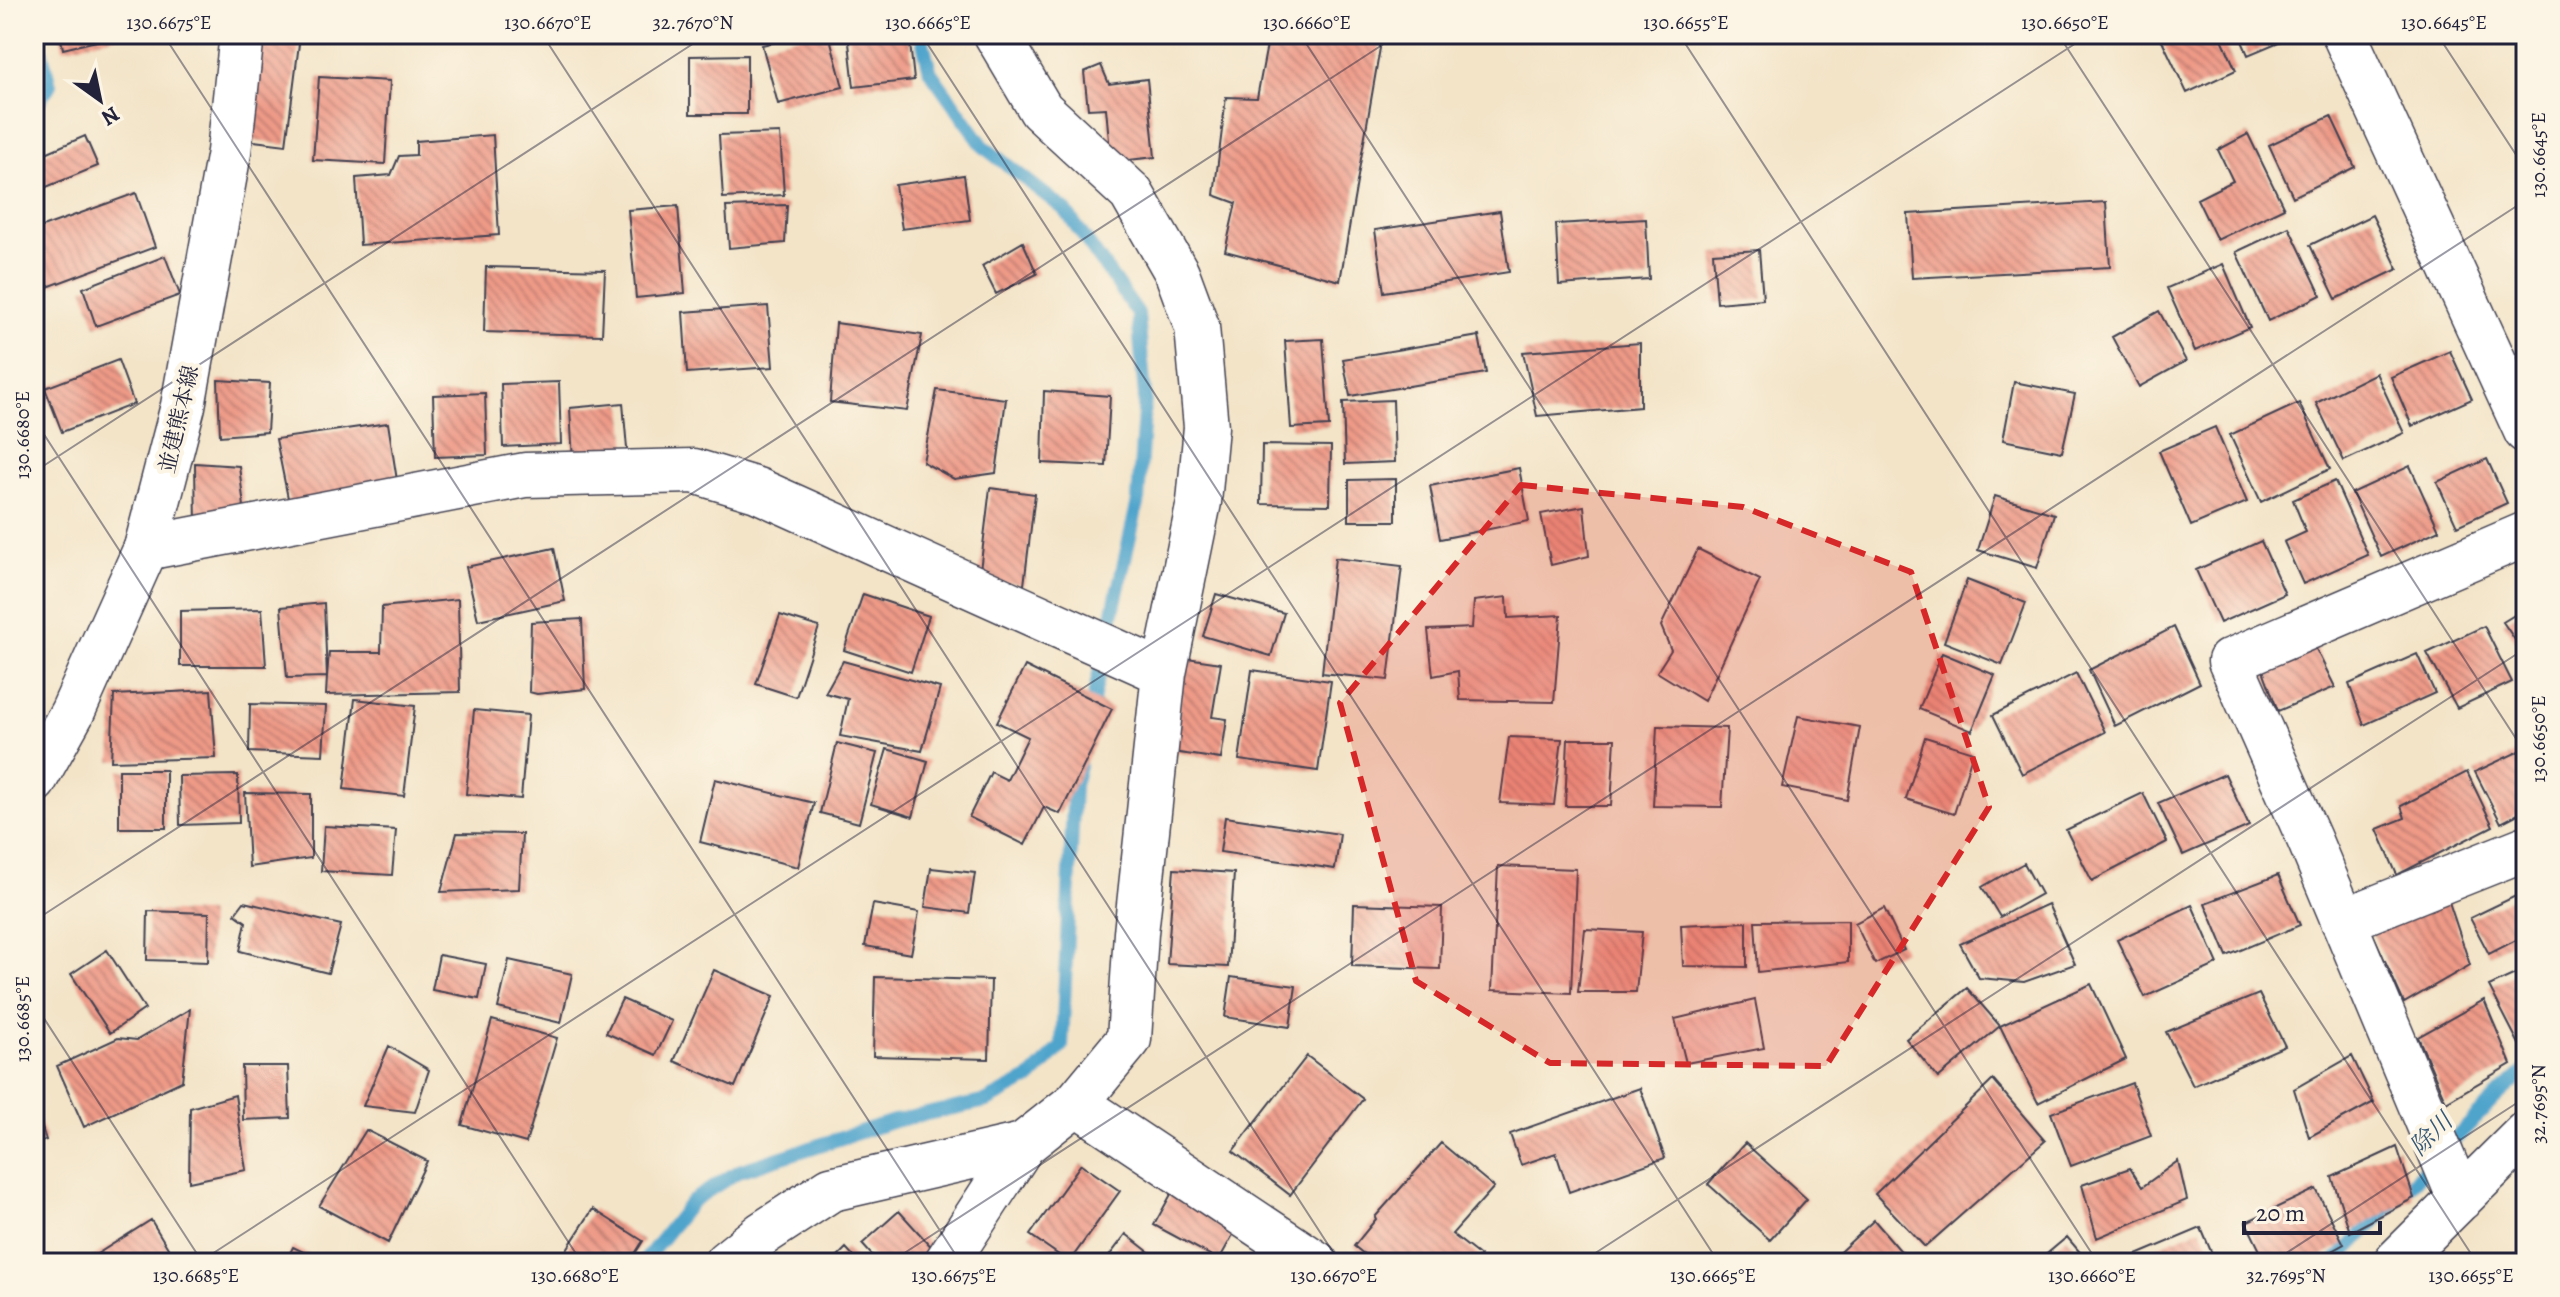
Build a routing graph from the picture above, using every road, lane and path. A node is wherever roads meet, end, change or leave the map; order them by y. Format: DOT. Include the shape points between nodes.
graph roads {
  1 [pos="242,34"];
  2 [pos="996,34"];
  3 [pos="2344,34"];
  4 [pos="2526,431"];
  5 [pos="2526,534"];
  6 [pos="146,548"];
  7 [pos="1164,673"];
  8 [pos="34,781"];
  9 [pos="2526,848"];
  10 [pos="2343,921"];
  11 [pos="1076,1103"];
  12 [pos="2526,1133"];
  13 [pos="1023,1145"];
  14 [pos="2460,1199"];
  15 [pos="726,1263"];
  16 [pos="946,1263"];
  17 [pos="1316,1263"];
  18 [pos="2395,1263"];
  1 -- 6 [label="street, 並建熊本線" via="229,152 183,406"];
  2 -- 7 [label="street" via="1041,110 1131,193 1177,273 1197,327 1206,427 1202,472"];
  3 -- 4 [label="street"];
  5 -- 10 [label="street" via="2230,661"];
  6 -- 7 [label="street" via="525,475 694,471 757,490"];
  6 -- 8 [label="street, 並建熊本線" via="72,713"];
  7 -- 11 [label="street" via="1129,1039"];
  9 -- 10 [label="street"];
  10 -- 14 [label="street"];
  11 -- 13 [label="street"];
  11 -- 17 [label="street"];
  12 -- 14 [label="street"];
  13 -- 15 [label="street" via="831,1189"];
  13 -- 16 [label="street"];
  14 -- 18 [label="street"];
}
